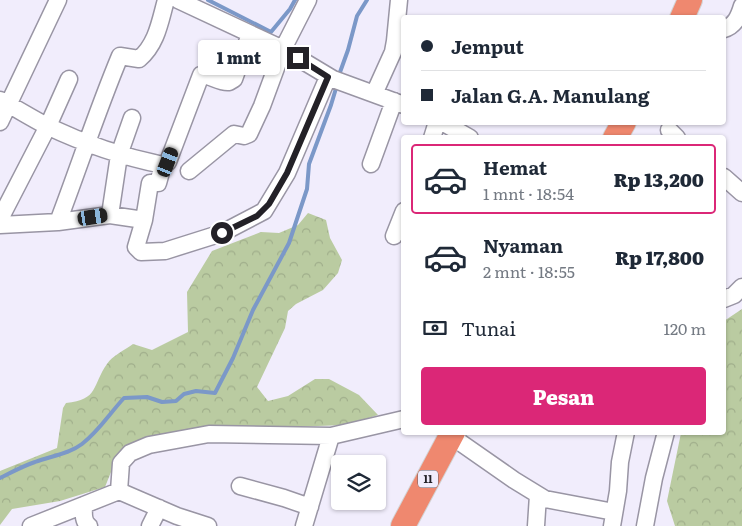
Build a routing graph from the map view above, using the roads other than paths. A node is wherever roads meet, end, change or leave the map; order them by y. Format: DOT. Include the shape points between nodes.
graph roads {
  1 [pos="58,0"];
  2 [pos="166,0"];
  3 [pos="178,0"];
  4 [pos="308,0"];
  5 [pos="399,0"];
  6 [pos="742,6"];
  7 [pos="726,28"];
  8 [pos="250,34"];
  9 [pos="283,49"];
  10 [pos="69,79"];
  11 [pos="336,80"];
  12 [pos="374,94"];
  13 [pos="5,102"];
  14 [pos="399,103"];
  15 [pos="132,118"];
  16 [pos="0,122"];
  17 [pos="447,125"];
  18 [pos="48,126"];
  19 [pos="465,135"];
  20 [pos="86,143"];
  21 [pos="120,155"];
  22 [pos="371,164"];
  23 [pos="163,166"];
  24 [pos="189,171"];
  25 [pos="726,179"];
  26 [pos="742,193"];
  27 [pos="110,214"];
  28 [pos="401,218"];
  29 [pos="0,219"];
  30 [pos="144,220"];
  31 [pos="58,222"];
  32 [pos="0,225"];
  33 [pos="394,236"];
  34 [pos="742,287"];
  35 [pos="726,298"];
  36 [pos="401,420"];
  37 [pos="451,435"];
  38 [pos="453,435"];
  39 [pos="625,435"];
  40 [pos="665,435"];
  41 [pos="331,436"];
  42 [pos="240,486"];
  43 [pos="119,491"];
  44 [pos="538,495"];
  45 [pos="84,505"];
  46 [pos="310,507"];
  47 [pos="159,508"];
  48 [pos="613,519"];
  49 [pos="31,526"];
  50 [pos="89,526"];
  51 [pos="150,526"];
  52 [pos="208,526"];
  53 [pos="304,526"];
  54 [pos="403,526"];
  55 [pos="536,526"];
  56 [pos="644,526"];
  1 -- 13 [label="street"];
  2 -- 20 [label="street" via="150,49 139,59 120,56"];
  3 -- 8 [label="street"];
  4 -- 9 [label="street"];
  5 -- 12 [label="street" via="393,52"];
  6 -- 7 [label="street" via="738,17"];
  8 -- 9 [label="street"];
  8 -- 23 [label="street" via="234,79 225,83 201,75 168,162"];
  9 -- 11 [label="street"];
  9 -- 24 [label="street" via="249,134 234,134"];
  10 -- 18 [label="street"];
  11 -- 12 [label="street"];
  11 -- 30 [label="street" via="264,211 222,233 165,251 137,250"];
  12 -- 14 [label="street"];
  13 -- 16 [label="street"];
  13 -- 18 [label="street"];
  14 -- 22 [label="street"];
  15 -- 21 [label="street"];
  17 -- 19 [label="street"];
  18 -- 20 [label="street"];
  18 -- 29 [label="street"];
  20 -- 21 [label="street"];
  20 -- 31 [label="street"];
  21 -- 23 [label="street"];
  21 -- 27 [label="street"];
  23 -- 30 [label="street" via="158,183 150,183"];
  25 -- 26 [label="street"];
  27 -- 30 [label="street"];
  27 -- 31 [label="street"];
  28 -- 33 [label="street"];
  31 -- 32 [label="street"];
  34 -- 35 [label="street"];
  36 -- 41 [label="street"];
  37 -- 54 [label="highway, 11"];
  38 -- 44 [label="street"];
  39 -- 48 [label="street"];
  40 -- 56 [label="street"];
  41 -- 43 [label="street" via="209,434 149,445 130,453 121,463"];
  41 -- 46 [label="street"];
  42 -- 46 [label="street"];
  43 -- 45 [label="street"];
  43 -- 47 [label="street"];
  44 -- 48 [label="street"];
  44 -- 55 [label="street"];
  45 -- 49 [label="street"];
  45 -- 50 [label="street" via="84,518"];
  46 -- 53 [label="street"];
  47 -- 51 [label="street"];
  47 -- 52 [label="street"];
}
